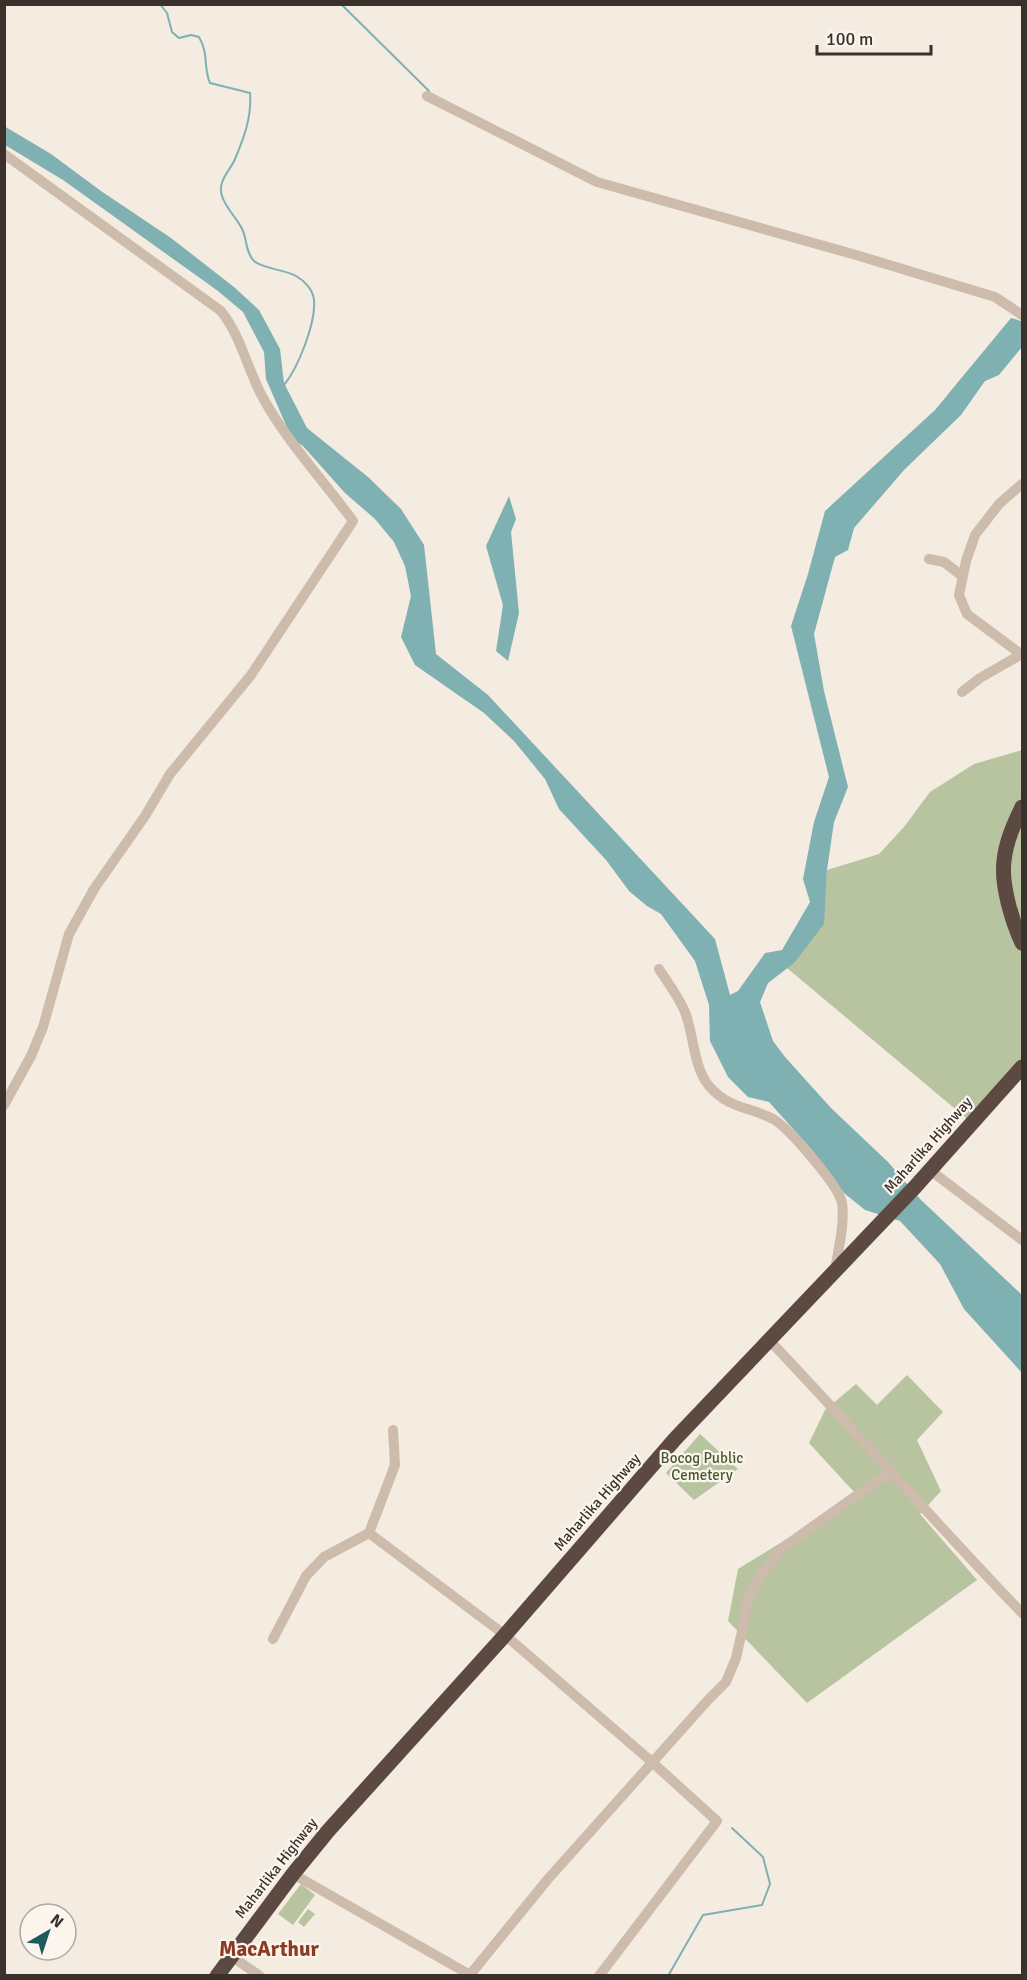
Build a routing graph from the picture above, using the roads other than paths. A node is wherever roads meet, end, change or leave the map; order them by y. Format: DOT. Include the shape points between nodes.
graph roads {
  1 [pos="428,96"];
  2 [pos="4,154"];
  3 [pos="1023,315"];
  4 [pos="1023,484"];
  5 [pos="929,559"];
  6 [pos="962,576"];
  7 [pos="1023,655"];
  8 [pos="962,692"];
  9 [pos="1023,807"];
  10 [pos="1023,943"];
  11 [pos="659,969"];
  12 [pos="1023,1067"];
  13 [pos="4,1105"];
  14 [pos="930,1170"];
  15 [pos="1023,1240"];
  16 [pos="835,1271"];
  17 [pos="769,1340"];
  18 [pos="393,1430"];
  19 [pos="891,1471"];
  20 [pos="369,1533"];
  21 [pos="1023,1613"];
  22 [pos="505,1635"];
  23 [pos="273,1639"];
  24 [pos="652,1762"];
  25 [pos="293,1874"];
  26 [pos="231,1956"];
  27 [pos="470,1975"];
  28 [pos="217,1976"];
  29 [pos="260,1976"];
  30 [pos="598,1976"];
  1 -- 3 [label="street" via="597,182 995,297"];
  2 -- 13 [label="street" via="221,311 234,327 262,397 299,454 352,521 251,675 170,774 94,889 69,934 31,1056"];
  4 -- 6 [label="street" via="999,504 980,528"];
  5 -- 6 [label="street" via="944,561"];
  6 -- 7 [label="street" via="958,595 967,614"];
  7 -- 8 [label="street"];
  9 -- 10 [label="highway" via="1011,830 1003,862 1007,896"];
  11 -- 16 [label="street" via="685,1012 707,1083 731,1105 772,1119 785,1129 836,1189 842,1212"];
  12 -- 14 [label="highway, Maharlika Highway"];
  14 -- 15 [label="street"];
  14 -- 16 [label="highway, Maharlika Highway"];
  16 -- 17 [label="highway, Maharlika Highway"];
  17 -- 19 [label="street"];
  17 -- 22 [label="highway, Maharlika Highway" via="675,1439"];
  18 -- 20 [label="street" via="395,1466"];
  19 -- 21 [label="street"];
  19 -- 24 [label="street" via="781,1549 747,1600 726,1682"];
  20 -- 22 [label="street"];
  20 -- 23 [label="street" via="324,1557 306,1576"];
  22 -- 24 [label="street"];
  22 -- 25 [label="highway, Maharlika Highway"];
  24 -- 27 [label="street" via="548,1879"];
  24 -- 30 [label="street" via="717,1821"];
  25 -- 26 [label="highway, Maharlika Highway"];
  25 -- 27 [label="street"];
  26 -- 28 [label="highway, Maharlika Highway"];
  26 -- 29 [label="street"];
}
